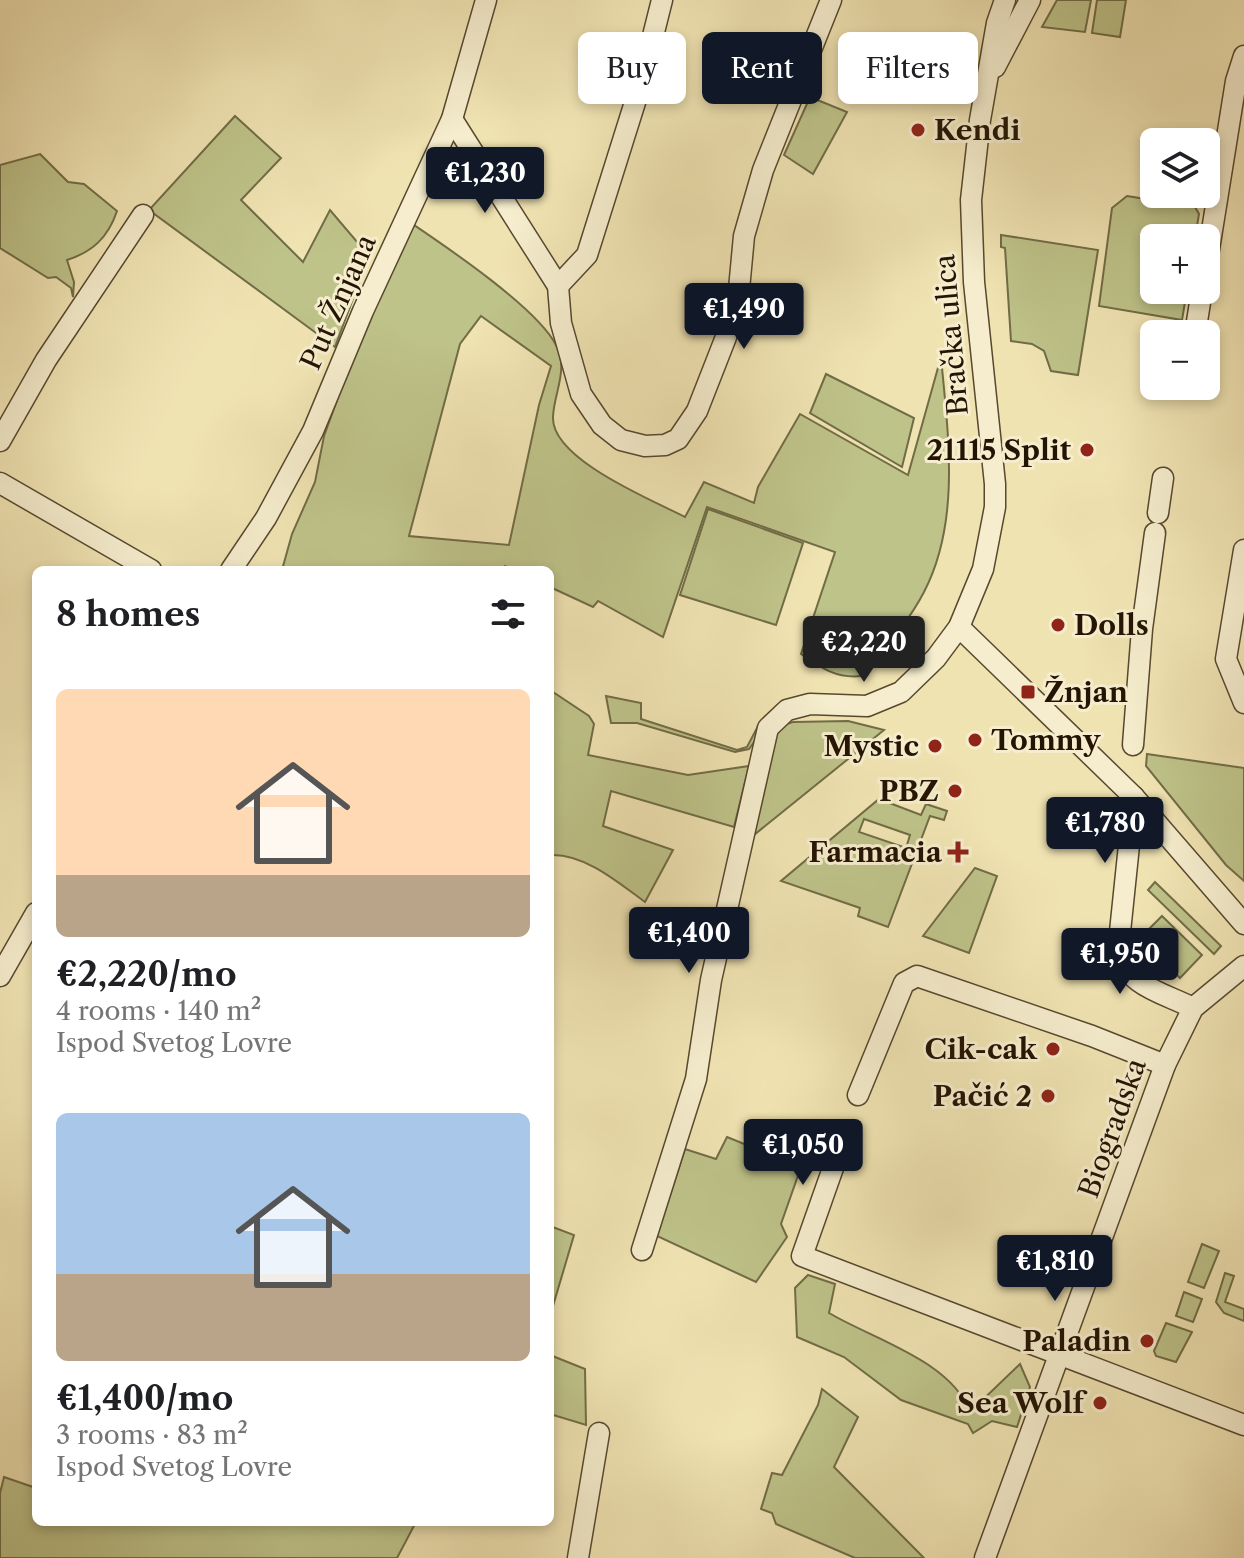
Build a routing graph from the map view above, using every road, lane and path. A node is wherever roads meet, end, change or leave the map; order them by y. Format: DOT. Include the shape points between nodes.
graph roads {
  1 [pos="486,0"];
  2 [pos="662,0"];
  3 [pos="831,0"];
  4 [pos="1005,0"];
  5 [pos="1030,0"];
  6 [pos="1244,56"];
  7 [pos="988,81"];
  8 [pos="452,119"];
  9 [pos="143,215"];
  10 [pos="1213,224"];
  11 [pos="558,286"];
  12 [pos="0,441"];
  13 [pos="1163,478"];
  14 [pos="0,483"];
  15 [pos="1244,550"];
  16 [pos="144,566"];
  17 [pos="234,566"];
  18 [pos="959,627"];
  19 [pos="1244,703"];
  20 [pos="1133,745"];
  21 [pos="1134,797"];
  22 [pos="32,920"];
  23 [pos="1244,924"];
  24 [pos="1244,966"];
  25 [pos="0,976"];
  26 [pos="1193,1008"];
  27 [pos="1165,1065"];
  28 [pos="858,1095"];
  29 [pos="845,1134"];
  30 [pos="642,1250"];
  31 [pos="1059,1357"];
  32 [pos="1244,1425"];
  33 [pos="599,1433"];
  34 [pos="578,1558"];
  35 [pos="985,1558"];
  1 -- 8 [label="street, Put Žnjana"];
  2 -- 11 [label="street" via="587,255"];
  3 -- 11 [label="street" via="763,170 744,236 739,289 726,337 697,411 678,439 645,446 621,440 602,425 581,394 561,323"];
  4 -- 7 [label="street, Bračka ulica"];
  5 -- 7 [label="street, Bračka ulica"];
  6 -- 10 [label="street"];
  7 -- 18 [label="street, Bračka ulica" via="974,166 971,237 995,507 983,569"];
  8 -- 11 [label="street"];
  8 -- 17 [label="street, Put Žnjana" via="313,431"];
  9 -- 12 [label="street" via="46,360"];
  13 -- 20 [label="street" via="1142,629"];
  14 -- 16 [label="street"];
  15 -- 19 [label="street" via="1226,659"];
  18 -- 21 [label="street"];
  18 -- 30 [label="street, Bračka ulica" via="901,692 867,706 810,704 787,710 768,728 711,980 696,1079"];
  21 -- 23 [label="street"];
  21 -- 26 [label="street" via="1118,951 1123,969 1137,982"];
  22 -- 25 [label="street"];
  24 -- 26 [label="street, Biogradska"];
  26 -- 27 [label="street, Biogradska"];
  27 -- 28 [label="street" via="917,976 904,983"];
  27 -- 31 [label="street, Biogradska"];
  29 -- 31 [label="street" via="802,1256"];
  31 -- 32 [label="street"];
  31 -- 35 [label="street, Biogradska"];
  33 -- 34 [label="street"];
}
